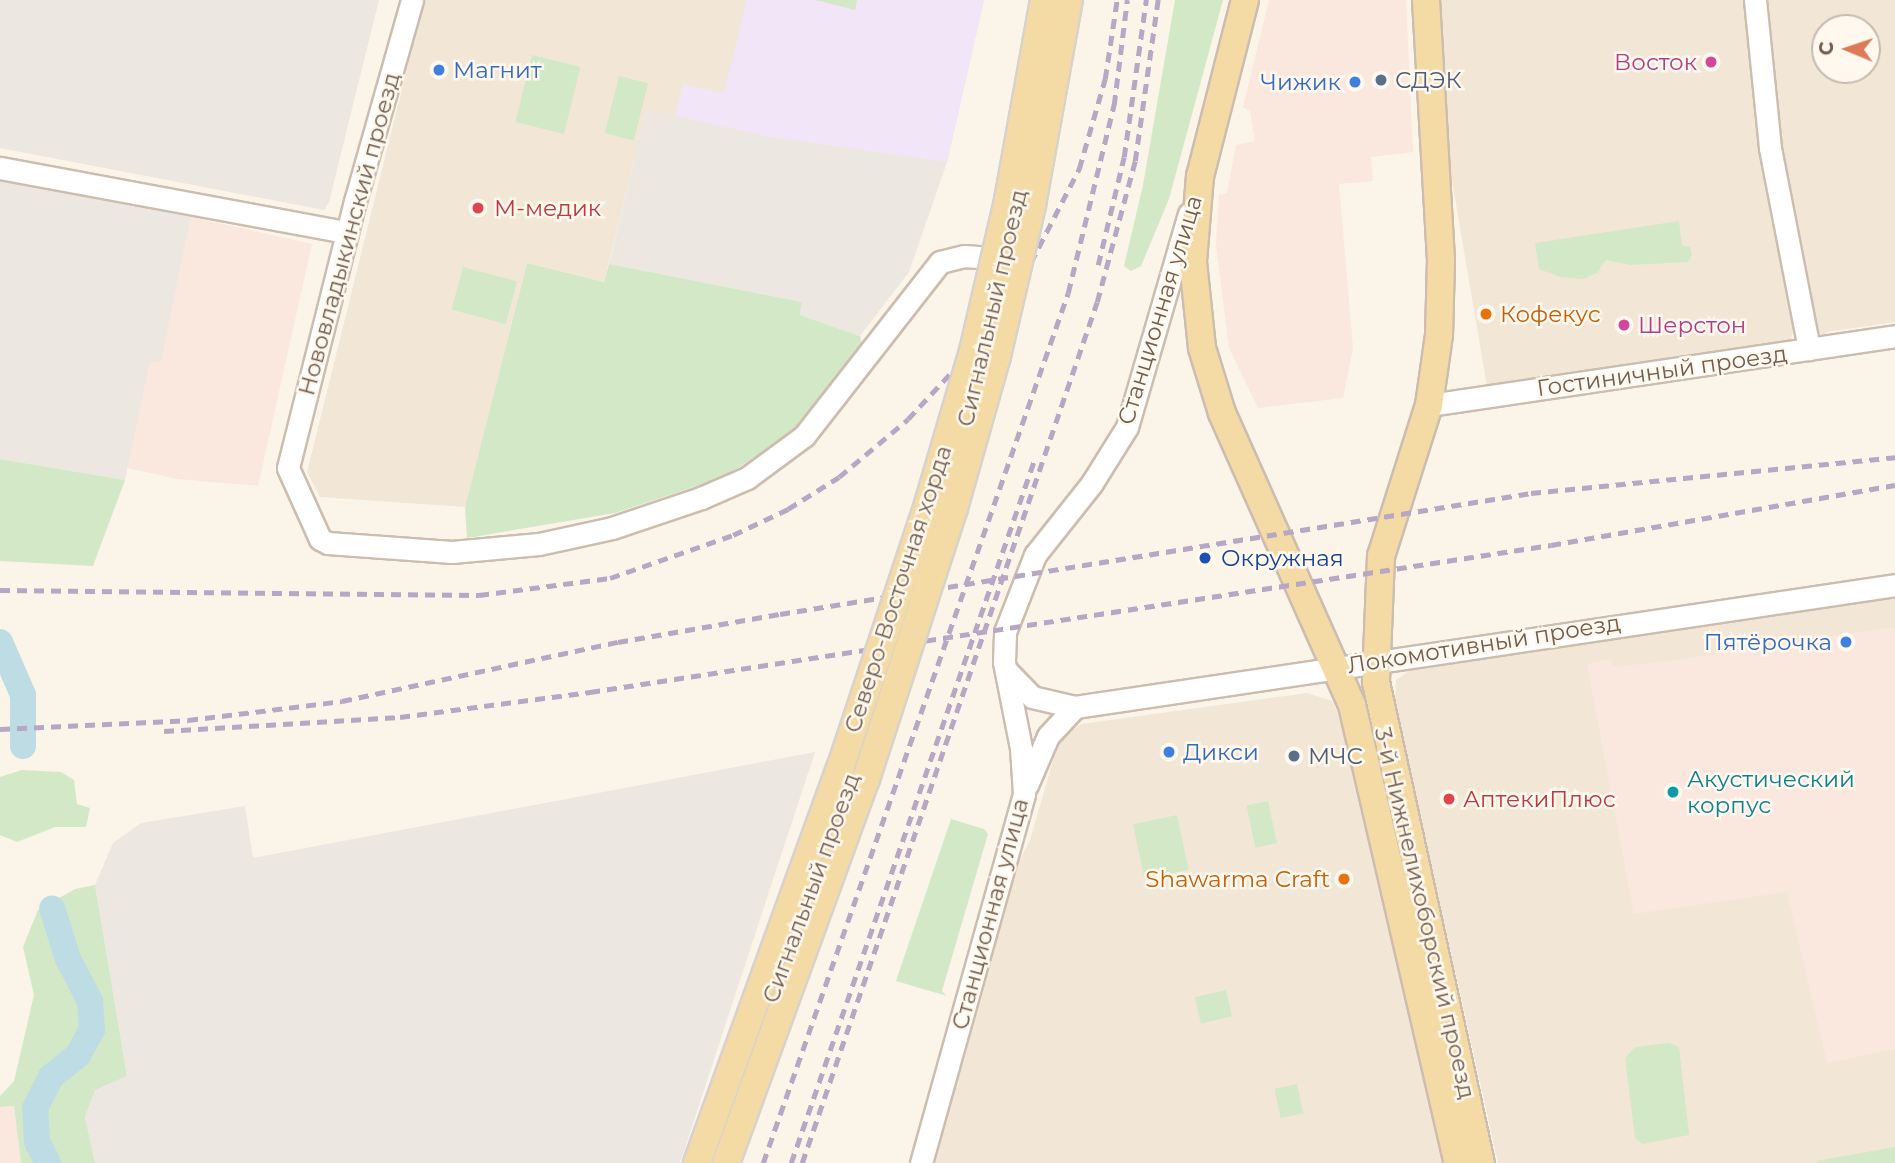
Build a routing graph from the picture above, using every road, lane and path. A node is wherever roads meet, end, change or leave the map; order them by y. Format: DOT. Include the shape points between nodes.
graph roads {
  1 [pos="411,0"];
  2 [pos="1044,0"];
  3 [pos="1052,0"];
  4 [pos="1069,0"];
  5 [pos="1245,0"];
  6 [pos="1426,0"];
  7 [pos="1755,0"];
  8 [pos="0,169"];
  9 [pos="1200,176"];
  10 [pos="347,232"];
  11 [pos="1006,259"];
  12 [pos="1895,337"];
  13 [pos="1809,349"];
  14 [pos="1429,405"];
  15 [pos="1895,585"];
  16 [pos="1375,662"];
  17 [pos="1338,668"];
  18 [pos="1006,670"];
  19 [pos="1074,707"];
  20 [pos="1024,794"];
  21 [pos="697,1163"];
  22 [pos="710,1163"];
  23 [pos="726,1163"];
  24 [pos="921,1163"];
  25 [pos="1458,1163"];
  26 [pos="1481,1163"];
  1 -- 10 [label="street, Нововладыкинский проезд"];
  2 -- 21 [label="main road, Северо-Восточная хорда, bridge" via="1008,200 972,351 928,504 840,769"];
  3 -- 11 [label="street, Сигнальный проезд"];
  4 -- 23 [label="main road, Северо-Восточная хорда, bridge" via="1032,205 997,356 954,508 866,779"];
  5 -- 9 [label="main road, Станционная улица"];
  6 -- 14 [label="main road, 3-й Нижнелихоборский проезд" via="1441,305"];
  7 -- 13 [label="street" via="1770,148"];
  8 -- 10 [label="street"];
  9 -- 17 [label="main road, 3-й Нижнелихоборский проезд" via="1193,262 1206,360 1222,412"];
  9 -- 18 [label="street, Станционная улица" via="1127,427 1093,483 1030,565 1005,632"];
  10 -- 11 [label="street, Нововладыкинский проезд" via="288,468 320,539 328,544 452,552 539,544 612,528 747,478 804,436 940,261 964,256"];
  11 -- 22 [label="street, Сигнальный проезд" via="911,632 865,739"];
  12 -- 13 [label="street, Гостиничный проезд"];
  13 -- 14 [label="street, Гостиничный проезд"];
  14 -- 16 [label="main road, 3-й Нижнелихоборский проезд" via="1381,556"];
  15 -- 16 [label="street, Локомотивный проезд"];
  16 -- 17 [label="street, Локомотивный проезд"];
  16 -- 26 [label="main road, 3-й Нижнелихоборский проезд" via="1377,699"];
  17 -- 19 [label="street, Локомотивный проезд"];
  17 -- 25 [label="main road, 3-й Нижнелихоборский проезд" via="1352,705 1388,851"];
  18 -- 19 [label="street, Локомотивный проезд" via="1032,696"];
  18 -- 20 [label="street, Станционная улица" via="1020,740"];
  19 -- 20 [label="street" via="1048,736"];
  20 -- 24 [label="street, Станционная улица"];
}
